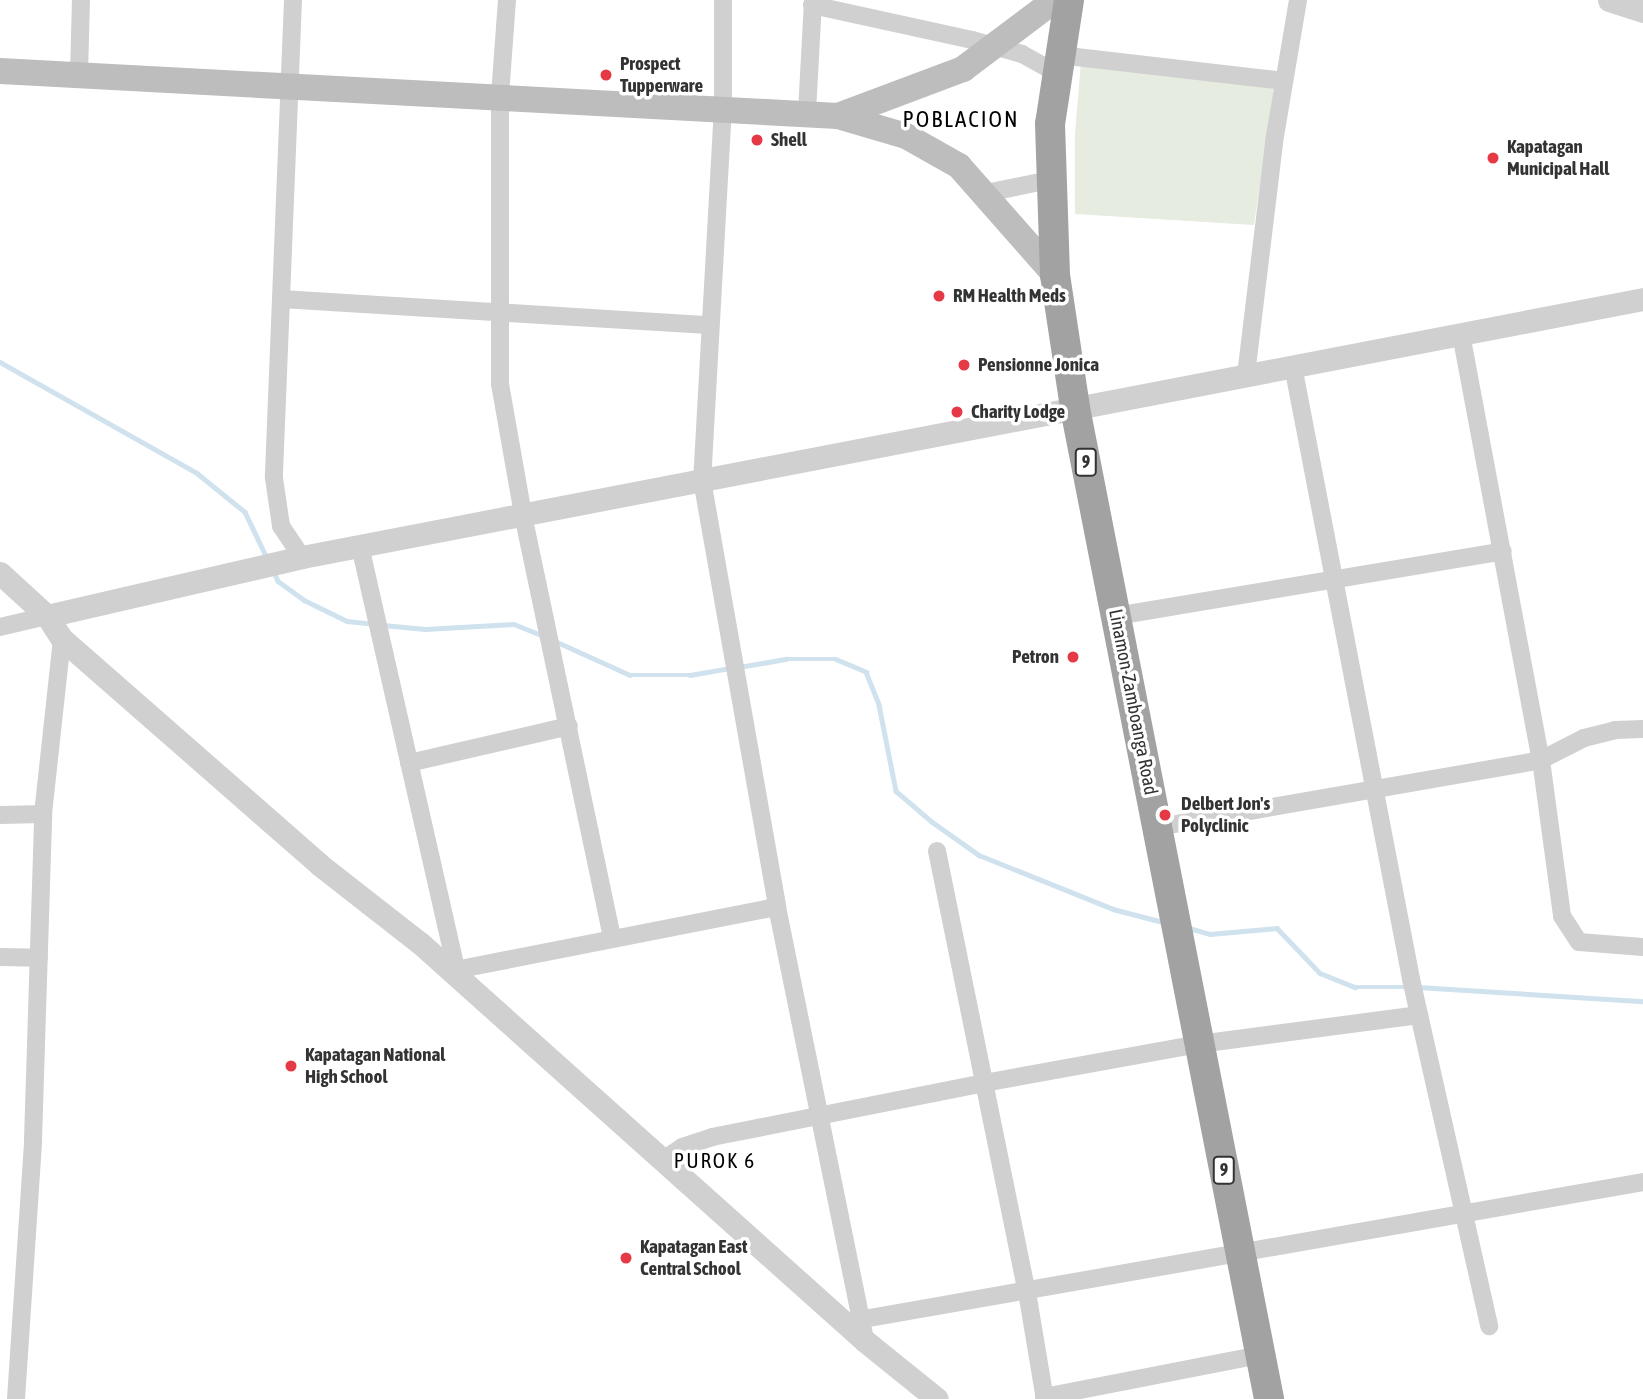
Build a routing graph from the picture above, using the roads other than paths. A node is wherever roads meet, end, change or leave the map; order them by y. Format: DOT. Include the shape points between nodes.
graph roads {
  1 [pos="81,0"];
  2 [pos="293,0"];
  3 [pos="507,0"];
  4 [pos="723,0"];
  5 [pos="1298,0"];
  6 [pos="1609,0"];
  7 [pos="1054,1"];
  8 [pos="812,3"];
  9 [pos="1640,6"];
  10 [pos="996,47"];
  11 [pos="1058,64"];
  12 [pos="0,71"];
  13 [pos="79,75"];
  14 [pos="1283,82"];
  15 [pos="288,85"];
  16 [pos="499,96"];
  17 [pos="723,107"];
  18 [pos="807,112"];
  19 [pos="838,116"];
  20 [pos="1050,180"];
  21 [pos="986,193"];
  22 [pos="1055,275"];
  23 [pos="281,299"];
  24 [pos="1643,299"];
  25 [pos="499,314"];
  26 [pos="708,325"];
  27 [pos="1461,334"];
  28 [pos="1293,366"];
  29 [pos="1247,375"];
  30 [pos="1075,408"];
  31 [pos="702,480"];
  32 [pos="523,515"];
  33 [pos="360,546"];
  34 [pos="1503,551"];
  35 [pos="294,559"];
  36 [pos="0,573"];
  37 [pos="1335,579"];
  38 [pos="47,616"];
  39 [pos="1116,616"];
  40 [pos="0,627"];
  41 [pos="62,639"];
  42 [pos="569,726"];
  43 [pos="1643,729"];
  44 [pos="1541,760"];
  45 [pos="408,763"];
  46 [pos="1378,790"];
  47 [pos="43,814"];
  48 [pos="0,815"];
  49 [pos="1158,827"];
  50 [pos="937,851"];
  51 [pos="777,907"];
  52 [pos="612,937"];
  53 [pos="1643,947"];
  54 [pos="0,957"];
  55 [pos="39,958"];
  56 [pos="453,970"];
  57 [pos="1418,1010"];
  58 [pos="1199,1044"];
  59 [pos="984,1083"];
  60 [pos="819,1117"];
  61 [pos="663,1160"];
  62 [pos="1643,1182"];
  63 [pos="1461,1213"];
  64 [pos="1240,1254"];
  65 [pos="1027,1292"];
  66 [pos="1489,1326"];
  67 [pos="862,1331"];
  68 [pos="1260,1355"];
  69 [pos="1045,1398"];
  70 [pos="16,1399"];
  71 [pos="937,1399"];
  72 [pos="1269,1399"];
  1 -- 13 [label="street"];
  2 -- 15 [label="street"];
  3 -- 16 [label="street"];
  4 -- 17 [label="street"];
  5 -- 14 [label="street"];
  6 -- 9 [label="street"];
  7 -- 10 [label="main road"];
  7 -- 11 [label="highway, Linamon-Zamboanga Road / 9"];
  8 -- 10 [label="street"];
  8 -- 18 [label="street"];
  10 -- 11 [label="street"];
  10 -- 19 [label="main road" via="935,83"];
  11 -- 14 [label="street"];
  11 -- 20 [label="highway, Linamon-Zamboanga Road / 9"];
  12 -- 13 [label="main road"];
  13 -- 15 [label="main road"];
  14 -- 29 [label="street"];
  15 -- 16 [label="main road"];
  15 -- 23 [label="street"];
  16 -- 17 [label="main road"];
  16 -- 25 [label="street"];
  17 -- 18 [label="main road"];
  17 -- 26 [label="street"];
  18 -- 19 [label="main road"];
  19 -- 21 [label="main road" via="933,148"];
  20 -- 21 [label="street"];
  20 -- 22 [label="highway, Linamon-Zamboanga Road / 9"];
  21 -- 22 [label="main road"];
  22 -- 30 [label="highway, Linamon-Zamboanga Road / 9"];
  23 -- 25 [label="street"];
  23 -- 35 [label="street" via="274,478 281,526"];
  24 -- 27 [label="street"];
  25 -- 26 [label="street"];
  25 -- 32 [label="street" via="500,384"];
  26 -- 31 [label="street"];
  27 -- 28 [label="street"];
  27 -- 34 [label="street"];
  28 -- 29 [label="street"];
  28 -- 37 [label="street"];
  29 -- 30 [label="street"];
  30 -- 31 [label="street"];
  30 -- 39 [label="highway, Linamon-Zamboanga Road / 9"];
  31 -- 32 [label="street"];
  31 -- 51 [label="street"];
  32 -- 33 [label="street"];
  32 -- 42 [label="street"];
  33 -- 35 [label="street"];
  33 -- 45 [label="street"];
  34 -- 37 [label="street"];
  34 -- 44 [label="street"];
  35 -- 38 [label="street"];
  36 -- 38 [label="street"];
  37 -- 39 [label="street"];
  37 -- 46 [label="street"];
  38 -- 40 [label="street"];
  38 -- 41 [label="street"];
  39 -- 49 [label="highway, Linamon-Zamboanga Road / 9"];
  41 -- 47 [label="street"];
  41 -- 56 [label="street" via="320,865"];
  42 -- 45 [label="street"];
  42 -- 52 [label="street"];
  43 -- 44 [label="street" via="1584,738"];
  44 -- 46 [label="street"];
  44 -- 53 [label="street" via="1560,905 1569,932 1592,946"];
  45 -- 56 [label="street"];
  46 -- 49 [label="street"];
  46 -- 57 [label="street"];
  47 -- 48 [label="street"];
  47 -- 55 [label="street"];
  49 -- 58 [label="highway, Linamon-Zamboanga Road / 9"];
  50 -- 59 [label="street"];
  51 -- 52 [label="street"];
  51 -- 60 [label="street"];
  52 -- 56 [label="street"];
  54 -- 55 [label="street"];
  55 -- 70 [label="street"];
  56 -- 61 [label="street"];
  57 -- 58 [label="street"];
  57 -- 63 [label="street"];
  58 -- 59 [label="street"];
  58 -- 64 [label="highway, Linamon-Zamboanga Road / 9"];
  59 -- 60 [label="street"];
  59 -- 65 [label="street"];
  60 -- 61 [label="street" via="694,1141"];
  60 -- 67 [label="street"];
  61 -- 67 [label="street"];
  62 -- 63 [label="street"];
  63 -- 64 [label="street"];
  63 -- 66 [label="street"];
  64 -- 65 [label="street"];
  64 -- 68 [label="highway, Linamon-Zamboanga Road / 9"];
  65 -- 67 [label="street"];
  65 -- 69 [label="street"];
  67 -- 71 [label="street"];
  68 -- 69 [label="street"];
  68 -- 72 [label="highway, Linamon-Zamboanga Road / 9"];
}
